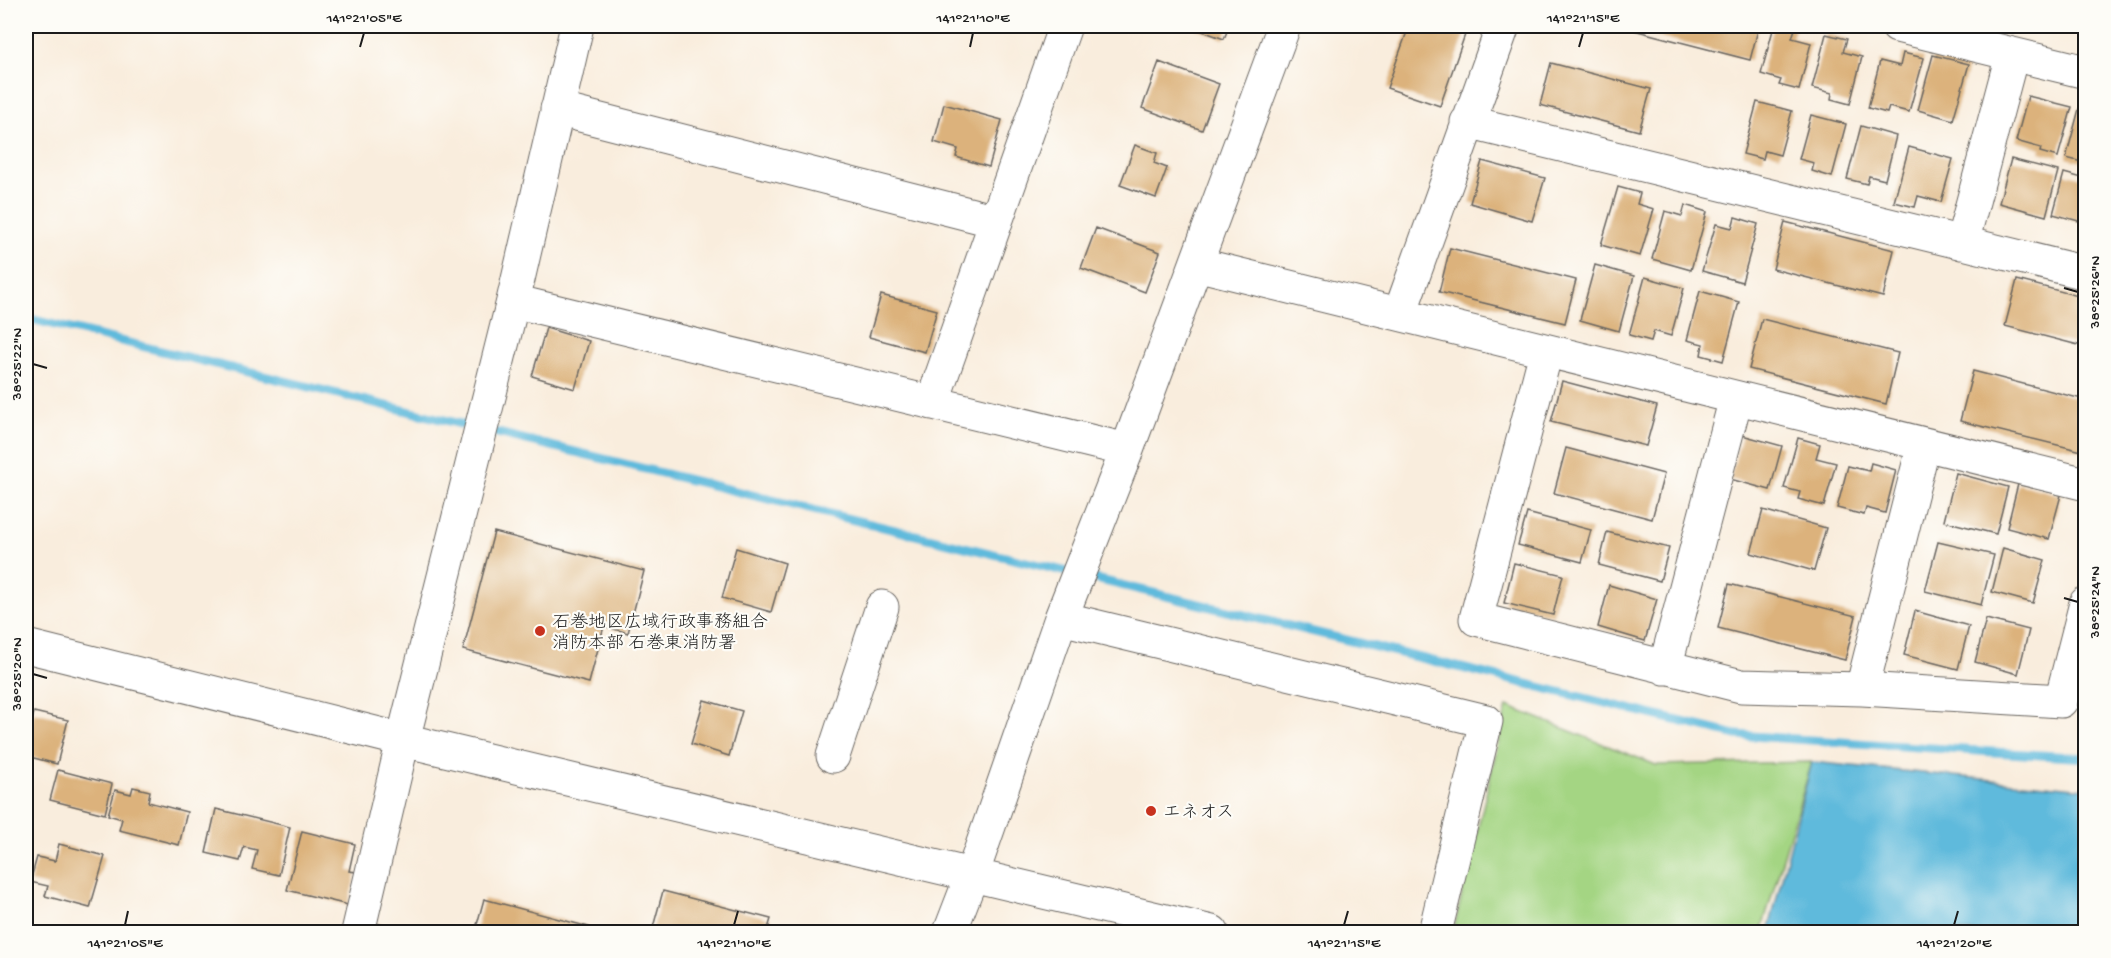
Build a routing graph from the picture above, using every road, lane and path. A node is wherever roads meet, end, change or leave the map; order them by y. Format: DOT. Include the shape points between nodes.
graph roads {
  1 [pos="577,26"];
  2 [pos="1061,26"];
  3 [pos="1284,26"];
  4 [pos="1503,26"];
  5 [pos="1897,26"];
  6 [pos="2012,55"];
  7 [pos="2085,72"];
  8 [pos="557,109"];
  9 [pos="1467,122"];
  10 [pos="996,221"];
  11 [pos="1962,243"];
  12 [pos="1196,264"];
  13 [pos="2085,273"];
  14 [pos="513,301"];
  15 [pos="1400,313"];
  16 [pos="1546,352"];
  17 [pos="1736,398"];
  18 [pos="932,403"];
  19 [pos="1924,444"];
  20 [pos="1127,450"];
  21 [pos="2085,484"];
  22 [pos="2085,603"];
  23 [pos="1066,606"];
  24 [pos="882,607"];
  25 [pos="26,646"];
  26 [pos="1665,668"];
  27 [pos="1862,689"];
  28 [pos="403,740"];
  29 [pos="833,756"];
  30 [pos="972,876"];
  31 [pos="358,933"];
  32 [pos="950,933"];
  33 [pos="1212,933"];
  34 [pos="1435,933"];
  1 -- 8 [label="street"];
  2 -- 10 [label="street"];
  3 -- 12 [label="street"];
  4 -- 9 [label="street"];
  5 -- 6 [label="street"];
  6 -- 7 [label="street"];
  6 -- 11 [label="street"];
  8 -- 10 [label="street"];
  8 -- 14 [label="street"];
  9 -- 11 [label="street"];
  9 -- 15 [label="street"];
  10 -- 18 [label="street"];
  11 -- 13 [label="street"];
  12 -- 15 [label="street"];
  12 -- 20 [label="street"];
  14 -- 18 [label="street"];
  14 -- 28 [label="street"];
  15 -- 16 [label="street"];
  16 -- 17 [label="street"];
  16 -- 26 [label="street" via="1476,619"];
  17 -- 19 [label="street"];
  17 -- 26 [label="street"];
  18 -- 20 [label="street"];
  19 -- 21 [label="street"];
  19 -- 27 [label="street"];
  20 -- 23 [label="street"];
  22 -- 27 [label="street" via="2061,701"];
  23 -- 30 [label="street"];
  23 -- 34 [label="street" via="1486,721"];
  24 -- 29 [label="street"];
  25 -- 28 [label="street"];
  26 -- 27 [label="street" via="1741,686"];
  28 -- 30 [label="street"];
  28 -- 31 [label="street"];
  30 -- 32 [label="street"];
  30 -- 33 [label="street"];
}
